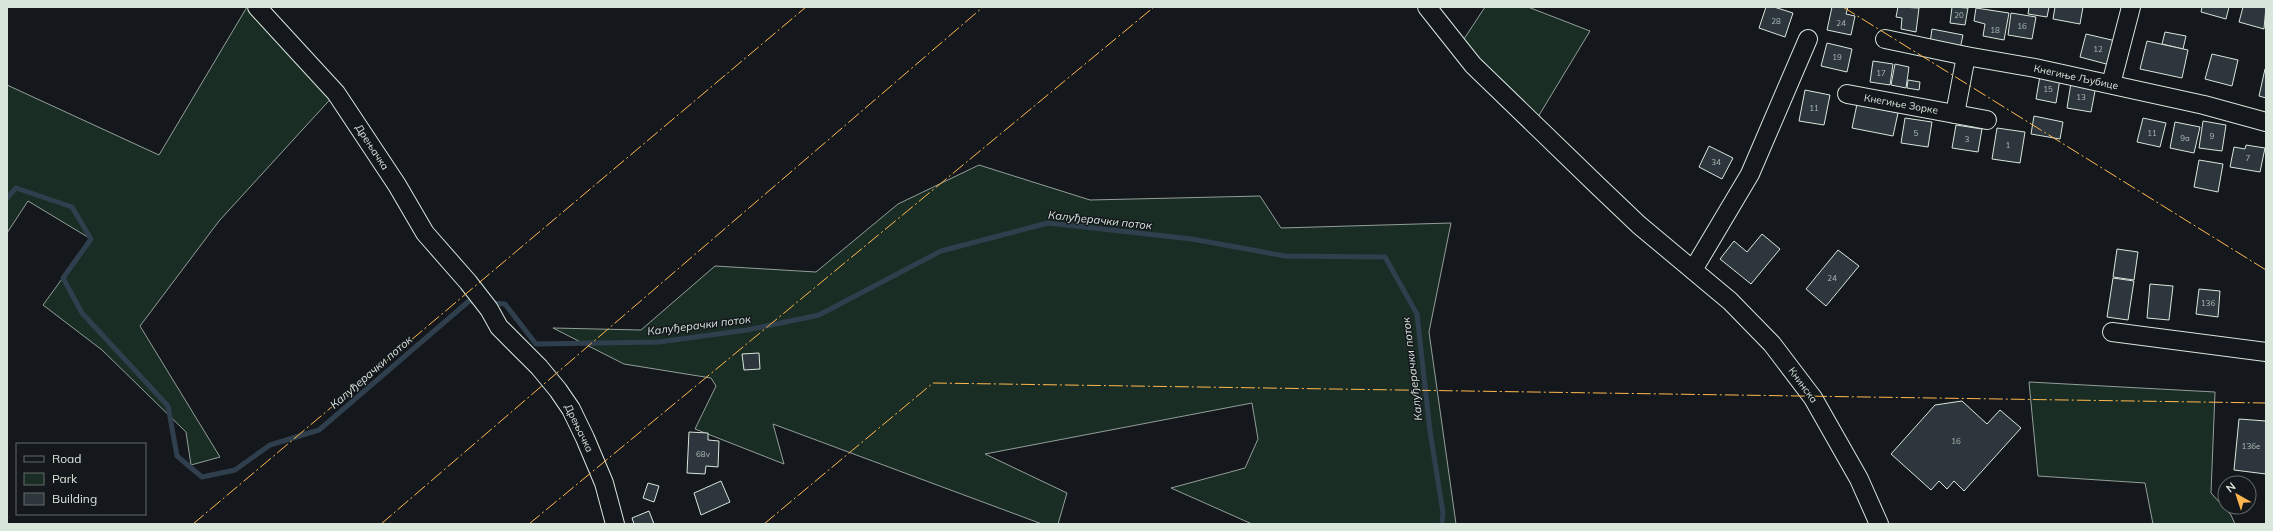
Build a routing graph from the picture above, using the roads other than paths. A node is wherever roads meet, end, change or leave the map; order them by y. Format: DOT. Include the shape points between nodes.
graph roads {
  1 [pos="257,7"];
  2 [pos="1427,7"];
  3 [pos="2131,7"];
  4 [pos="1808,39"];
  5 [pos="1885,39"];
  6 [pos="1966,56"];
  7 [pos="2111,84"];
  8 [pos="1847,94"];
  9 [pos="1955,114"];
  10 [pos="1987,120"];
  11 [pos="2266,122"];
  12 [pos="1694,270"];
  13 [pos="2112,332"];
  14 [pos="2266,352"];
  15 [pos="615,524"];
  16 [pos="1879,524"];
  1 -- 15 [label="street, Дрењачка" via="336,93 397,184 425,233 478,295 499,327 539,367 571,409 604,483"];
  2 -- 12 [label="street, Книнска" via="1473,65 1597,185"];
  3 -- 7 [label="street"];
  4 -- 12 [label="street" via="1750,174"];
  5 -- 6 [label="street, Кнегиње Љубице"];
  6 -- 7 [label="street, Кнегиње Љубице"];
  6 -- 9 [label="street"];
  7 -- 11 [label="street, Кнегиње Љубице"];
  8 -- 9 [label="street, Кнегиње Зорке"];
  9 -- 10 [label="street, Кнегиње Зорке"];
  12 -- 16 [label="street, Книнска" via="1730,301 1772,344 1813,398 1859,479"];
  13 -- 14 [label="street"];
}
